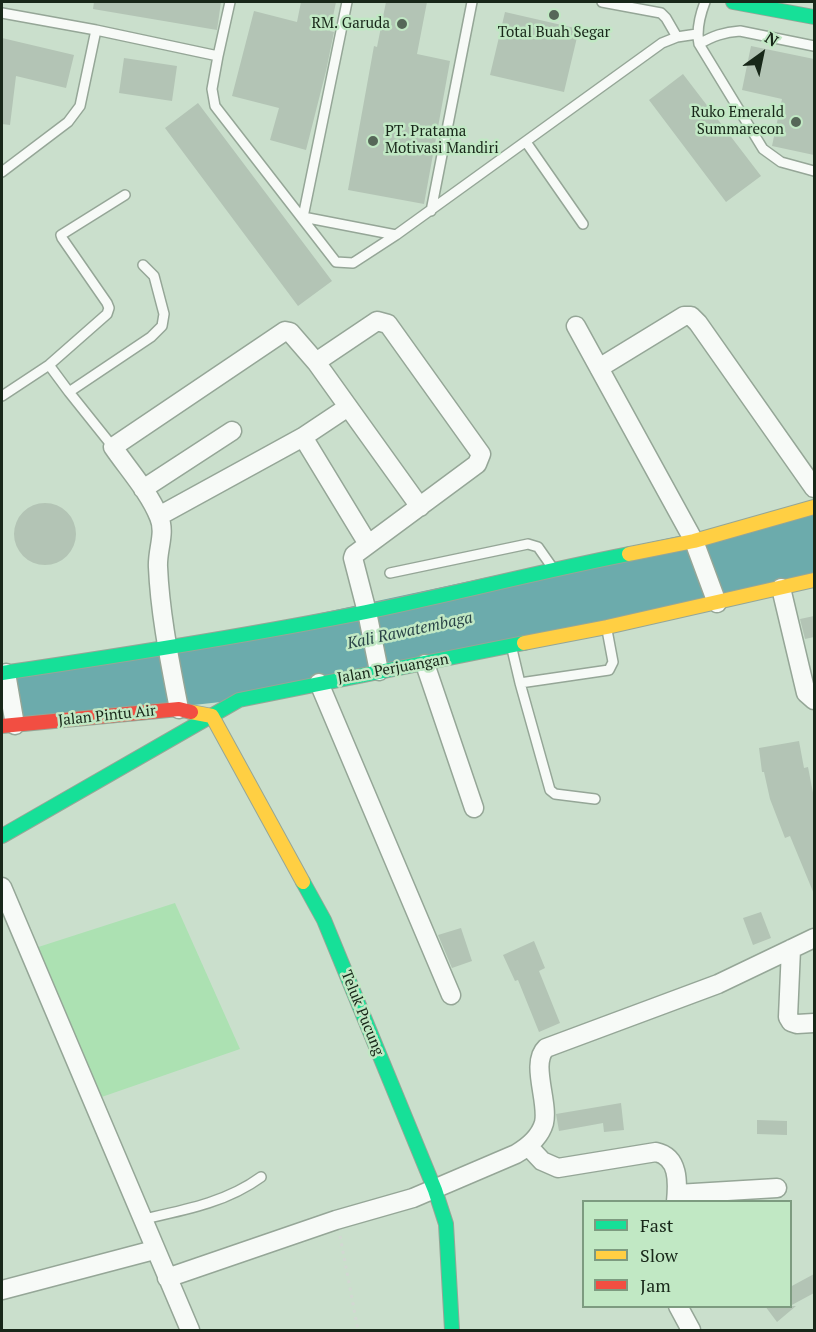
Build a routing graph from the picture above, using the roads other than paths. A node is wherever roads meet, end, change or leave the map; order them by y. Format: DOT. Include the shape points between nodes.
graph roads {
  1 [pos="230,2"];
  2 [pos="347,2"];
  3 [pos="472,2"];
  4 [pos="602,2"];
  5 [pos="705,2"];
  6 [pos="733,2"];
  7 [pos="2,13"];
  8 [pos="814,17"];
  9 [pos="96,30"];
  10 [pos="677,38"];
  11 [pos="698,39"];
  12 [pos="814,46"];
  13 [pos="218,57"];
  14 [pos="526,141"];
  15 [pos="814,171"];
  16 [pos="2,172"];
  17 [pos="125,195"];
  18 [pos="431,211"];
  19 [pos="303,217"];
  20 [pos="583,224"];
  21 [pos="396,235"];
  22 [pos="143,265"];
  23 [pos="576,326"];
  24 [pos="316,362"];
  25 [pos="50,365"];
  26 [pos="599,368"];
  27 [pos="69,392"];
  28 [pos="2,396"];
  29 [pos="348,407"];
  30 [pos="232,431"];
  31 [pos="303,437"];
  32 [pos="113,447"];
  33 [pos="814,488"];
  34 [pos="143,489"];
  35 [pos="420,507"];
  36 [pos="814,507"];
  37 [pos="159,516"];
  38 [pos="368,544"];
  39 [pos="696,547"];
  40 [pos="553,569"];
  41 [pos="390,573"];
  42 [pos="814,580"];
  43 [pos="781,588"];
  44 [pos="714,595"];
  45 [pos="368,616"];
  46 [pos="607,627"];
  47 [pos="167,647"];
  48 [pos="512,647"];
  49 [pos="425,664"];
  50 [pos="378,665"];
  51 [pos="5,675"];
  52 [pos="319,683"];
  53 [pos="520,683"];
  54 [pos="814,700"];
  55 [pos="179,709"];
  56 [pos="212,716"];
  57 [pos="10,721"];
  58 [pos="595,799"];
  59 [pos="474,808"];
  60 [pos="2,836"];
  61 [pos="2,887"];
  62 [pos="814,938"];
  63 [pos="791,949"];
  64 [pos="451,995"];
  65 [pos="814,1023"];
  66 [pos="528,1146"];
  67 [pos="261,1177"];
  68 [pos="777,1188"];
  69 [pos="435,1190"];
  70 [pos="676,1198"];
  71 [pos="144,1219"];
  72 [pos="154,1250"];
  73 [pos="167,1278"];
  74 [pos="2,1290"];
  75 [pos="679,1308"];
  76 [pos="190,1330"];
  77 [pos="452,1330"];
  78 [pos="691,1330"];
  1 -- 13 [label="lane"];
  2 -- 19 [label="lane"];
  3 -- 18 [label="lane"];
  4 -- 10 [label="lane" via="661,14"];
  5 -- 11 [label="lane"];
  6 -- 8 [label="street"];
  7 -- 9 [label="lane"];
  9 -- 13 [label="lane"];
  9 -- 16 [label="lane" via="80,106 68,122"];
  10 -- 11 [label="lane"];
  10 -- 14 [label="lane" via="662,43"];
  11 -- 12 [label="lane" via="740,31"];
  11 -- 15 [label="lane" via="763,149 781,162"];
  13 -- 19 [label="lane" via="212,89 215,106"];
  14 -- 18 [label="lane"];
  14 -- 20 [label="lane"];
  17 -- 25 [label="lane" via="62,235 109,308"];
  18 -- 21 [label="lane"];
  19 -- 21 [label="lane"];
  19 -- 21 [label="lane" via="336,262 353,263"];
  22 -- 27 [label="lane" via="154,276 164,314 162,326"];
  23 -- 26 [label="street"];
  24 -- 29 [label="street"];
  24 -- 32 [label="street" via="295,335 285,331"];
  24 -- 35 [label="street" via="377,321 388,324 395,333 481,454 477,464"];
  25 -- 27 [label="lane"];
  25 -- 28 [label="lane"];
  26 -- 33 [label="street" via="684,316 691,316"];
  26 -- 39 [label="street"];
  27 -- 32 [label="lane"];
  29 -- 31 [label="street"];
  29 -- 35 [label="street"];
  30 -- 34 [label="street"];
  31 -- 37 [label="street"];
  31 -- 38 [label="street"];
  32 -- 34 [label="street"];
  34 -- 37 [label="street"];
  35 -- 38 [label="street"];
  36 -- 39 [label="street"];
  37 -- 47 [label="street" via="162,527 158,566"];
  38 -- 45 [label="street" via="353,558"];
  39 -- 40 [label="street"];
  39 -- 44 [label="street"];
  40 -- 41 [label="lane" via="538,547 528,544"];
  40 -- 45 [label="street"];
  42 -- 43 [label="street, Jalan Perjuangan"];
  43 -- 44 [label="street, Jalan Perjuangan"];
  43 -- 54 [label="street" via="806,693"];
  44 -- 46 [label="street, Jalan Perjuangan"];
  45 -- 47 [label="street"];
  45 -- 50 [label="street"];
  46 -- 48 [label="street, Jalan Perjuangan"];
  46 -- 53 [label="lane" via="613,662 609,670"];
  47 -- 51 [label="street"];
  47 -- 55 [label="street"];
  48 -- 49 [label="street, Jalan Perjuangan"];
  48 -- 53 [label="lane"];
  49 -- 50 [label="street, Jalan Perjuangan"];
  49 -- 59 [label="street"];
  50 -- 52 [label="street, Jalan Perjuangan"];
  51 -- 57 [label="street"];
  52 -- 56 [label="street, Jalan Perjuangan" via="239,700"];
  52 -- 64 [label="street"];
  53 -- 58 [label="lane" via="550,790"];
  55 -- 56 [label="street, Jalan Pintu Air"];
  55 -- 57 [label="street, Jalan Pintu Air"];
  56 -- 60 [label="street, Jalan Perjuangan"];
  56 -- 69 [label="street, Teluk Pucung" via="324,920"];
  61 -- 71 [label="street"];
  62 -- 63 [label="street"];
  63 -- 65 [label="street" via="788,1017 797,1024"];
  63 -- 66 [label="street" via="718,984 546,1048 539,1057 544,1122"];
  66 -- 69 [label="street"];
  66 -- 70 [label="street" via="542,1161 558,1168 663,1154 674,1166"];
  67 -- 71 [label="lane" via="216,1201"];
  68 -- 70 [label="street"];
  69 -- 73 [label="street"];
  69 -- 77 [label="street, Teluk Pucung" via="446,1224"];
  71 -- 72 [label="street"];
  72 -- 73 [label="street"];
  72 -- 74 [label="street"];
  73 -- 76 [label="street"];
  75 -- 78 [label="street"];
}
